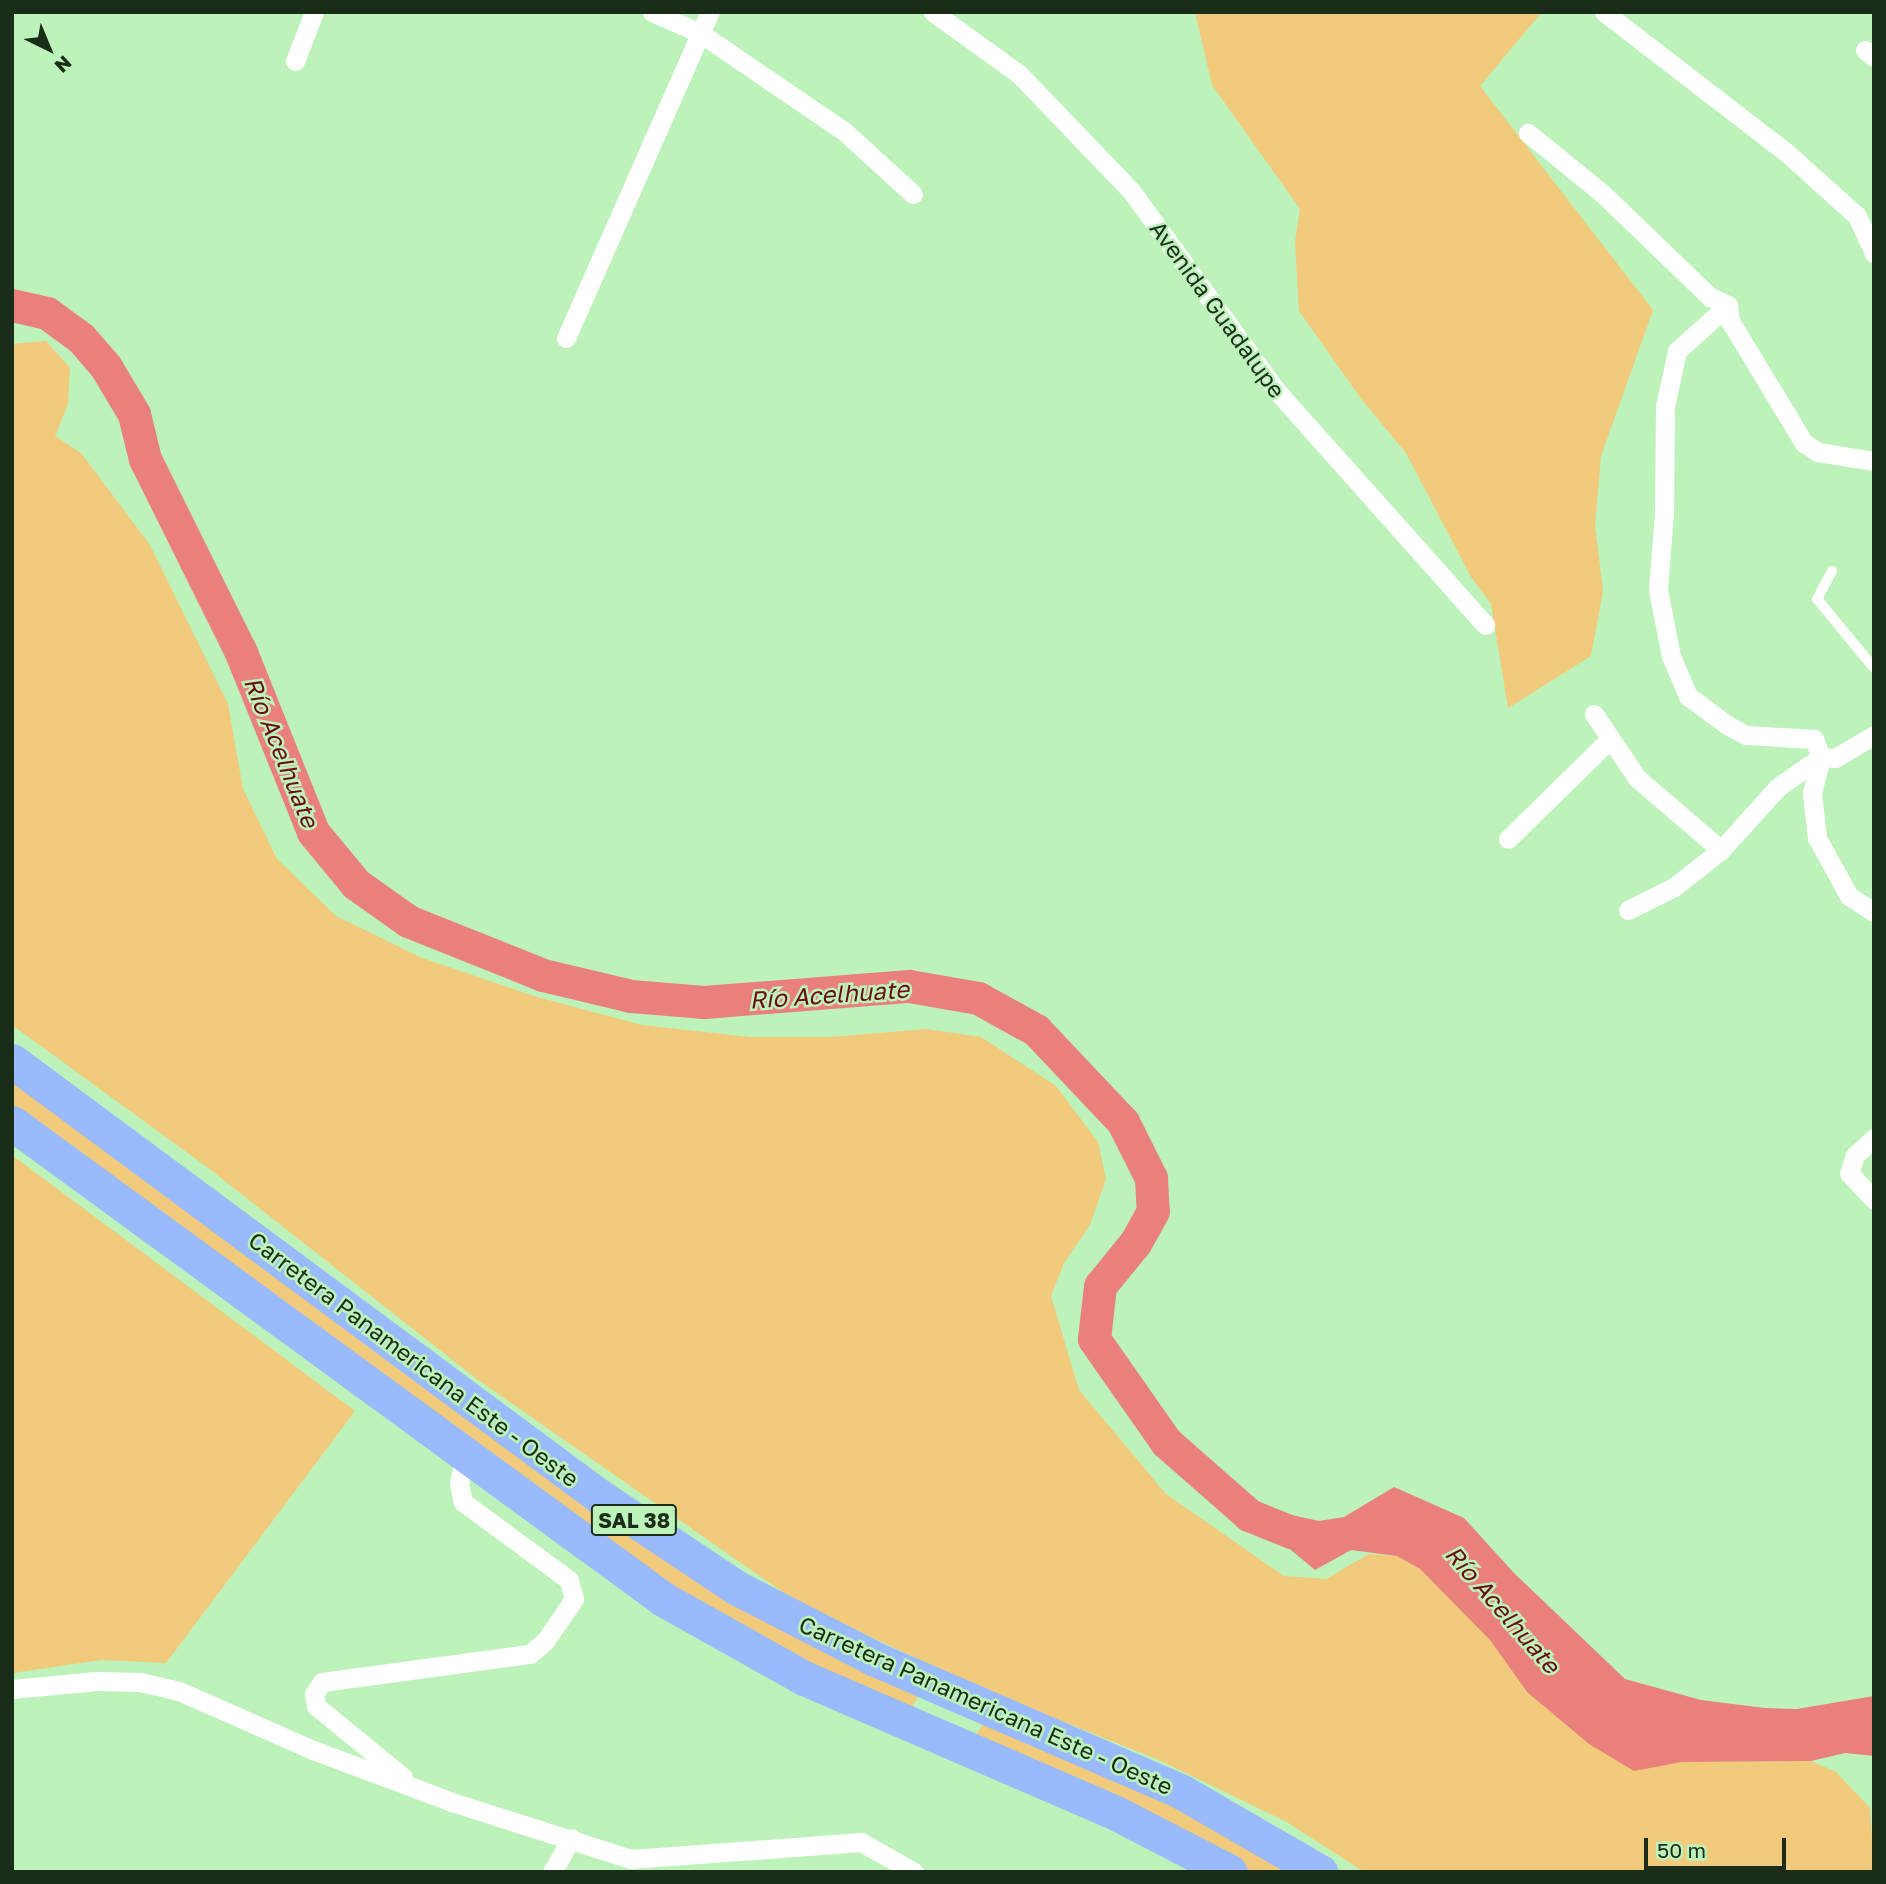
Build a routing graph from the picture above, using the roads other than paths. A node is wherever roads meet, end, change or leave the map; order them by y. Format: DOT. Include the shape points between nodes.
graph roads {
  1 [pos="314,12"];
  2 [pos="652,12"];
  3 [pos="709,12"];
  4 [pos="933,12"];
  5 [pos="1604,12"];
  6 [pos="700,33"];
  7 [pos="295,61"];
  8 [pos="1528,134"];
  9 [pos="913,194"];
  10 [pos="1874,253"];
  11 [pos="1728,305"];
  12 [pos="566,338"];
  13 [pos="1874,461"];
  14 [pos="1832,571"];
  15 [pos="1485,625"];
  16 [pos="1874,668"];
  17 [pos="1594,713"];
  18 [pos="1874,735"];
  19 [pos="1609,740"];
  20 [pos="1821,757"];
  21 [pos="1508,839"];
  22 [pos="1721,850"];
  23 [pos="1628,910"];
  24 [pos="1874,912"];
  25 [pos="12,1061"];
  26 [pos="12,1122"];
  27 [pos="1874,1138"];
  28 [pos="1874,1200"];
  29 [pos="464,1458"];
  30 [pos="922,1680"];
  31 [pos="12,1689"];
  32 [pos="997,1711"];
  33 [pos="907,1724"];
  34 [pos="977,1754"];
  35 [pos="417,1788"];
  36 [pos="572,1838"];
  37 [pos="552,1872"];
  38 [pos="914,1872"];
  39 [pos="1230,1872"];
  40 [pos="1320,1872"];
  1 -- 7 [label="street"];
  2 -- 6 [label="street"];
  3 -- 6 [label="street"];
  4 -- 15 [label="street, Avenida Guadalupe" via="1018,74 1132,192 1275,389"];
  5 -- 10 [label="street" via="1787,153 1857,216"];
  6 -- 9 [label="street" via="845,132"];
  6 -- 12 [label="street"];
  8 -- 11 [label="street" via="1603,194 1710,298"];
  11 -- 13 [label="street" via="1730,321 1804,443 1818,452"];
  11 -- 20 [label="street" via="1677,351 1665,406 1658,590 1671,656 1688,696 1746,735 1814,739"];
  14 -- 16 [label="lane" via="1818,598"];
  17 -- 19 [label="street"];
  18 -- 20 [label="street" via="1835,758"];
  19 -- 21 [label="street"];
  19 -- 22 [label="street" via="1637,778"];
  20 -- 22 [label="street" via="1778,787"];
  20 -- 24 [label="street" via="1812,793 1817,838 1849,896"];
  22 -- 23 [label="street" via="1674,887"];
  25 -- 30 [label="highway, Carretera Panamericana Este - Oeste / SAL 38" via="672,1548 807,1627"];
  26 -- 29 [label="highway, Carretera Panamericana Este - Oeste / SAL 38"];
  27 -- 28 [label="street" via="1855,1155 1849,1173"];
  29 -- 33 [label="highway, Carretera Panamericana Este - Oeste / SAL 38" via="711,1628 804,1678"];
  29 -- 35 [label="street" via="459,1483 463,1502 569,1580 574,1600 546,1640 530,1654 321,1682 314,1694 324,1716"];
  30 -- 32 [label="highway, Carretera Panamericana Este - Oeste / SAL 38"];
  30 -- 33 [label="highway" via="927,1703 923,1713"];
  31 -- 35 [label="street" via="97,1681 140,1682 179,1691 313,1750"];
  32 -- 34 [label="highway" via="981,1711 967,1724 967,1742"];
  32 -- 40 [label="highway, Carretera Panamericana Este - Oeste / SAL 38" via="1182,1792"];
  33 -- 34 [label="highway, Carretera Panamericana Este - Oeste / SAL 38"];
  34 -- 39 [label="highway, Carretera Panamericana Este - Oeste / SAL 38" via="1116,1813"];
  35 -- 36 [label="street"];
  36 -- 37 [label="street"];
  36 -- 38 [label="street" via="631,1858 861,1842"];
}
